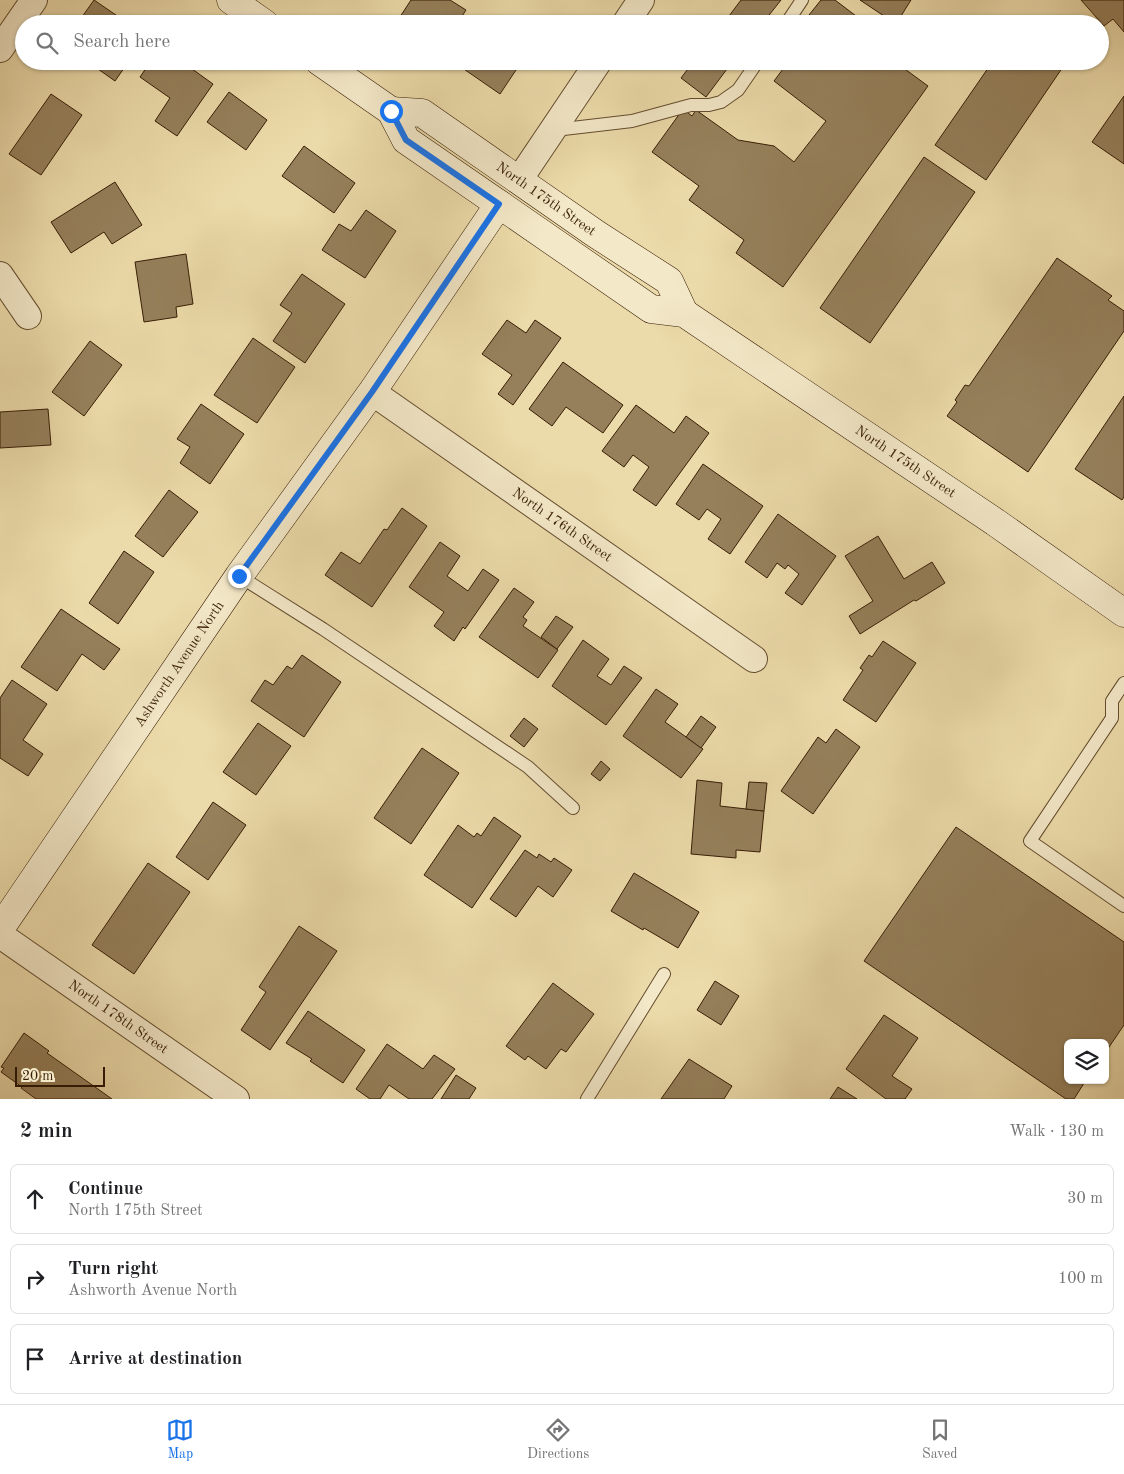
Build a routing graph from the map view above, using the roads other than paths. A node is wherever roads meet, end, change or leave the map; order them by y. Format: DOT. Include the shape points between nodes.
graph roads {
  1 [pos="34,0"];
  2 [pos="231,0"];
  3 [pos="641,0"];
  4 [pos="802,0"];
  5 [pos="24,15"];
  6 [pos="252,15"];
  7 [pos="631,15"];
  8 [pos="792,15"];
  9 [pos="15,27"];
  10 [pos="0,49"];
  11 [pos="332,70"];
  12 [pos="593,70"];
  13 [pos="752,70"];
  14 [pos="391,111"];
  15 [pos="552,130"];
  16 [pos="519,180"];
  17 [pos="499,204"];
  18 [pos="0,275"];
  19 [pos="684,313"];
  20 [pos="28,316"];
  21 [pos="372,392"];
  22 [pos="239,576"];
  23 [pos="1124,614"];
  24 [pos="754,659"];
  25 [pos="1124,682"];
  26 [pos="573,808"];
  27 [pos="1124,906"];
  28 [pos="0,928"];
  29 [pos="0,935"];
  30 [pos="664,974"];
  31 [pos="236,1099"];
  32 [pos="586,1099"];
  1 -- 5 [label="street"];
  2 -- 6 [label="main road"];
  3 -- 7 [label="street"];
  4 -- 8 [label="lane"];
  9 -- 10 [label="street"];
  11 -- 14 [label="main road, North 175th Street"];
  12 -- 15 [label="street"];
  13 -- 15 [label="lane" via="738,90 709,106 691,105 632,121"];
  14 -- 16 [label="main road, North 175th Street" via="422,113"];
  14 -- 17 [label="main road, North 175th Street" via="406,140"];
  15 -- 16 [label="street"];
  16 -- 19 [label="main road, North 175th Street" via="669,281"];
  17 -- 19 [label="main road, North 175th Street" via="651,309"];
  17 -- 21 [label="main road, Ashworth Avenue North"];
  18 -- 20 [label="street"];
  19 -- 23 [label="main road, North 175th Street" via="995,522"];
  21 -- 22 [label="main road, Ashworth Avenue North"];
  21 -- 24 [label="street, North 176th Street"];
  22 -- 26 [label="lane" via="528,767"];
  22 -- 28 [label="main road, Ashworth Avenue North"];
  25 -- 27 [label="lane" via="1112,701 1112,718 1030,841"];
  29 -- 31 [label="street, North 178th Street"];
  30 -- 32 [label="lane"];
}
